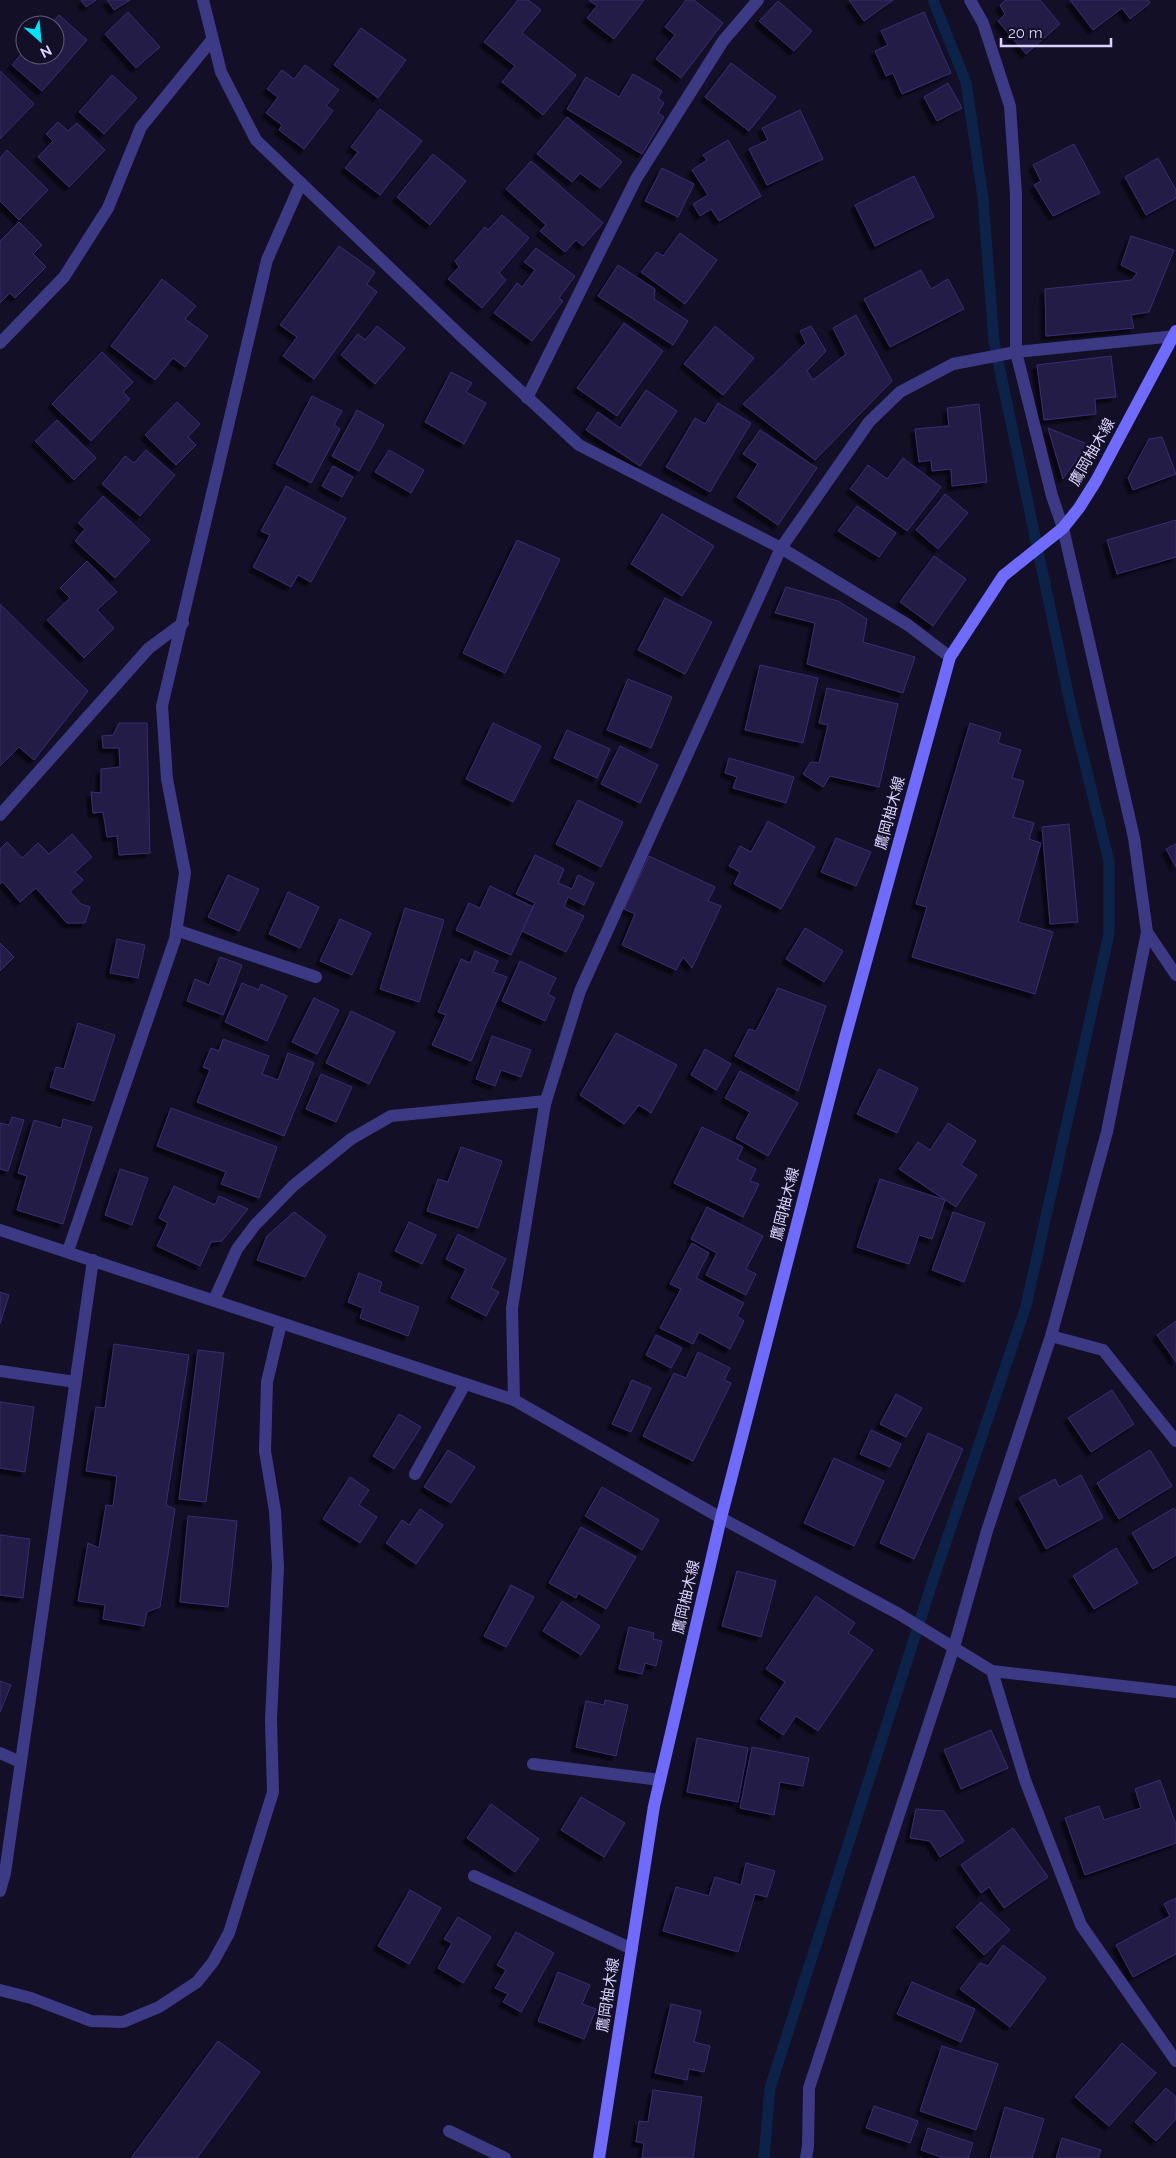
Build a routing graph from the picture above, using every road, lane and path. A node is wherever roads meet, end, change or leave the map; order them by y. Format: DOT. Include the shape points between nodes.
graph roads {
  1 [pos="203,0"];
  2 [pos="758,0"];
  3 [pos="970,0"];
  4 [pos="211,41"];
  5 [pos="301,183"];
  6 [pos="1175,335"];
  7 [pos="0,343"];
  8 [pos="1016,352"];
  9 [pos="526,398"];
  10 [pos="1063,528"];
  11 [pos="781,548"];
  12 [pos="183,623"];
  13 [pos="950,657"];
  14 [pos="0,815"];
  15 [pos="176,930"];
  16 [pos="1147,932"];
  17 [pos="1176,975"];
  18 [pos="316,977"];
  19 [pos="546,1101"];
  20 [pos="0,1230"];
  21 [pos="68,1251"];
  22 [pos="93,1260"];
  23 [pos="214,1300"];
  24 [pos="281,1323"];
  25 [pos="1051,1336"];
  26 [pos="0,1371"];
  27 [pos="75,1382"];
  28 [pos="465,1384"];
  29 [pos="514,1400"];
  30 [pos="1176,1441"];
  31 [pos="416,1474"];
  32 [pos="721,1518"];
  33 [pos="954,1647"];
  34 [pos="992,1671"];
  35 [pos="1176,1692"];
  36 [pos="0,1753"];
  37 [pos="20,1762"];
  38 [pos="533,1764"];
  39 [pos="660,1780"];
  40 [pos="2,1872"];
  41 [pos="474,1876"];
  42 [pos="0,1891"];
  43 [pos="632,1949"];
  44 [pos="0,1990"];
  45 [pos="1176,2061"];
  46 [pos="449,2132"];
  47 [pos="505,2158"];
  48 [pos="599,2158"];
  49 [pos="806,2158"];
  1 -- 4 [label="street"];
  2 -- 9 [label="street" via="723,41 636,179"];
  3 -- 8 [label="street" via="983,23 1010,106 1016,194"];
  4 -- 5 [label="street" via="221,72 256,140"];
  4 -- 7 [label="street" via="141,127 108,208 64,277"];
  5 -- 9 [label="street"];
  5 -- 12 [label="street" via="267,260"];
  6 -- 8 [label="street"];
  6 -- 10 [label="main road, 鷹岡柚木線" via="1096,481"];
  8 -- 10 [label="street"];
  8 -- 11 [label="street" via="953,364 900,392 869,422"];
  9 -- 11 [label="street" via="580,445"];
  10 -- 13 [label="main road, 鷹岡柚木線" via="1003,576"];
  10 -- 16 [label="street" via="1134,838"];
  11 -- 13 [label="street" via="908,625"];
  11 -- 19 [label="street" via="580,991"];
  12 -- 14 [label="street" via="149,648"];
  12 -- 15 [label="street" via="162,706 167,780 184,874"];
  13 -- 32 [label="main road, 鷹岡柚木線" via="845,1038"];
  15 -- 18 [label="street"];
  15 -- 21 [label="street"];
  16 -- 17 [label="street"];
  16 -- 25 [label="street" via="1107,1132"];
  19 -- 23 [label="street" via="391,1116 351,1138 294,1186 255,1225 237,1249"];
  19 -- 29 [label="street" via="512,1308"];
  20 -- 21 [label="street"];
  21 -- 22 [label="street"];
  22 -- 23 [label="street"];
  22 -- 27 [label="street"];
  23 -- 24 [label="street"];
  24 -- 28 [label="street"];
  24 -- 44 [label="street" via="267,1382 265,1451 275,1511 278,1567 270,1720 273,1792 229,1933 213,1962 196,1982 159,2007 123,2022 91,2021"];
  25 -- 30 [label="street" via="1104,1350"];
  25 -- 33 [label="street" via="987,1530"];
  26 -- 27 [label="street"];
  27 -- 37 [label="street"];
  28 -- 29 [label="street"];
  28 -- 31 [label="street"];
  29 -- 32 [label="street"];
  32 -- 33 [label="street"];
  32 -- 39 [label="main road, 鷹岡柚木線"];
  33 -- 34 [label="street"];
  33 -- 49 [label="street" via="809,2088"];
  34 -- 35 [label="street"];
  34 -- 45 [label="street" via="1025,1780 1081,1925"];
  36 -- 37 [label="street"];
  37 -- 40 [label="street"];
  38 -- 39 [label="street"];
  39 -- 43 [label="main road, 鷹岡柚木線"];
  40 -- 42 [label="street"];
  41 -- 43 [label="street"];
  43 -- 48 [label="main road, 鷹岡柚木線"];
  46 -- 47 [label="street"];
}
